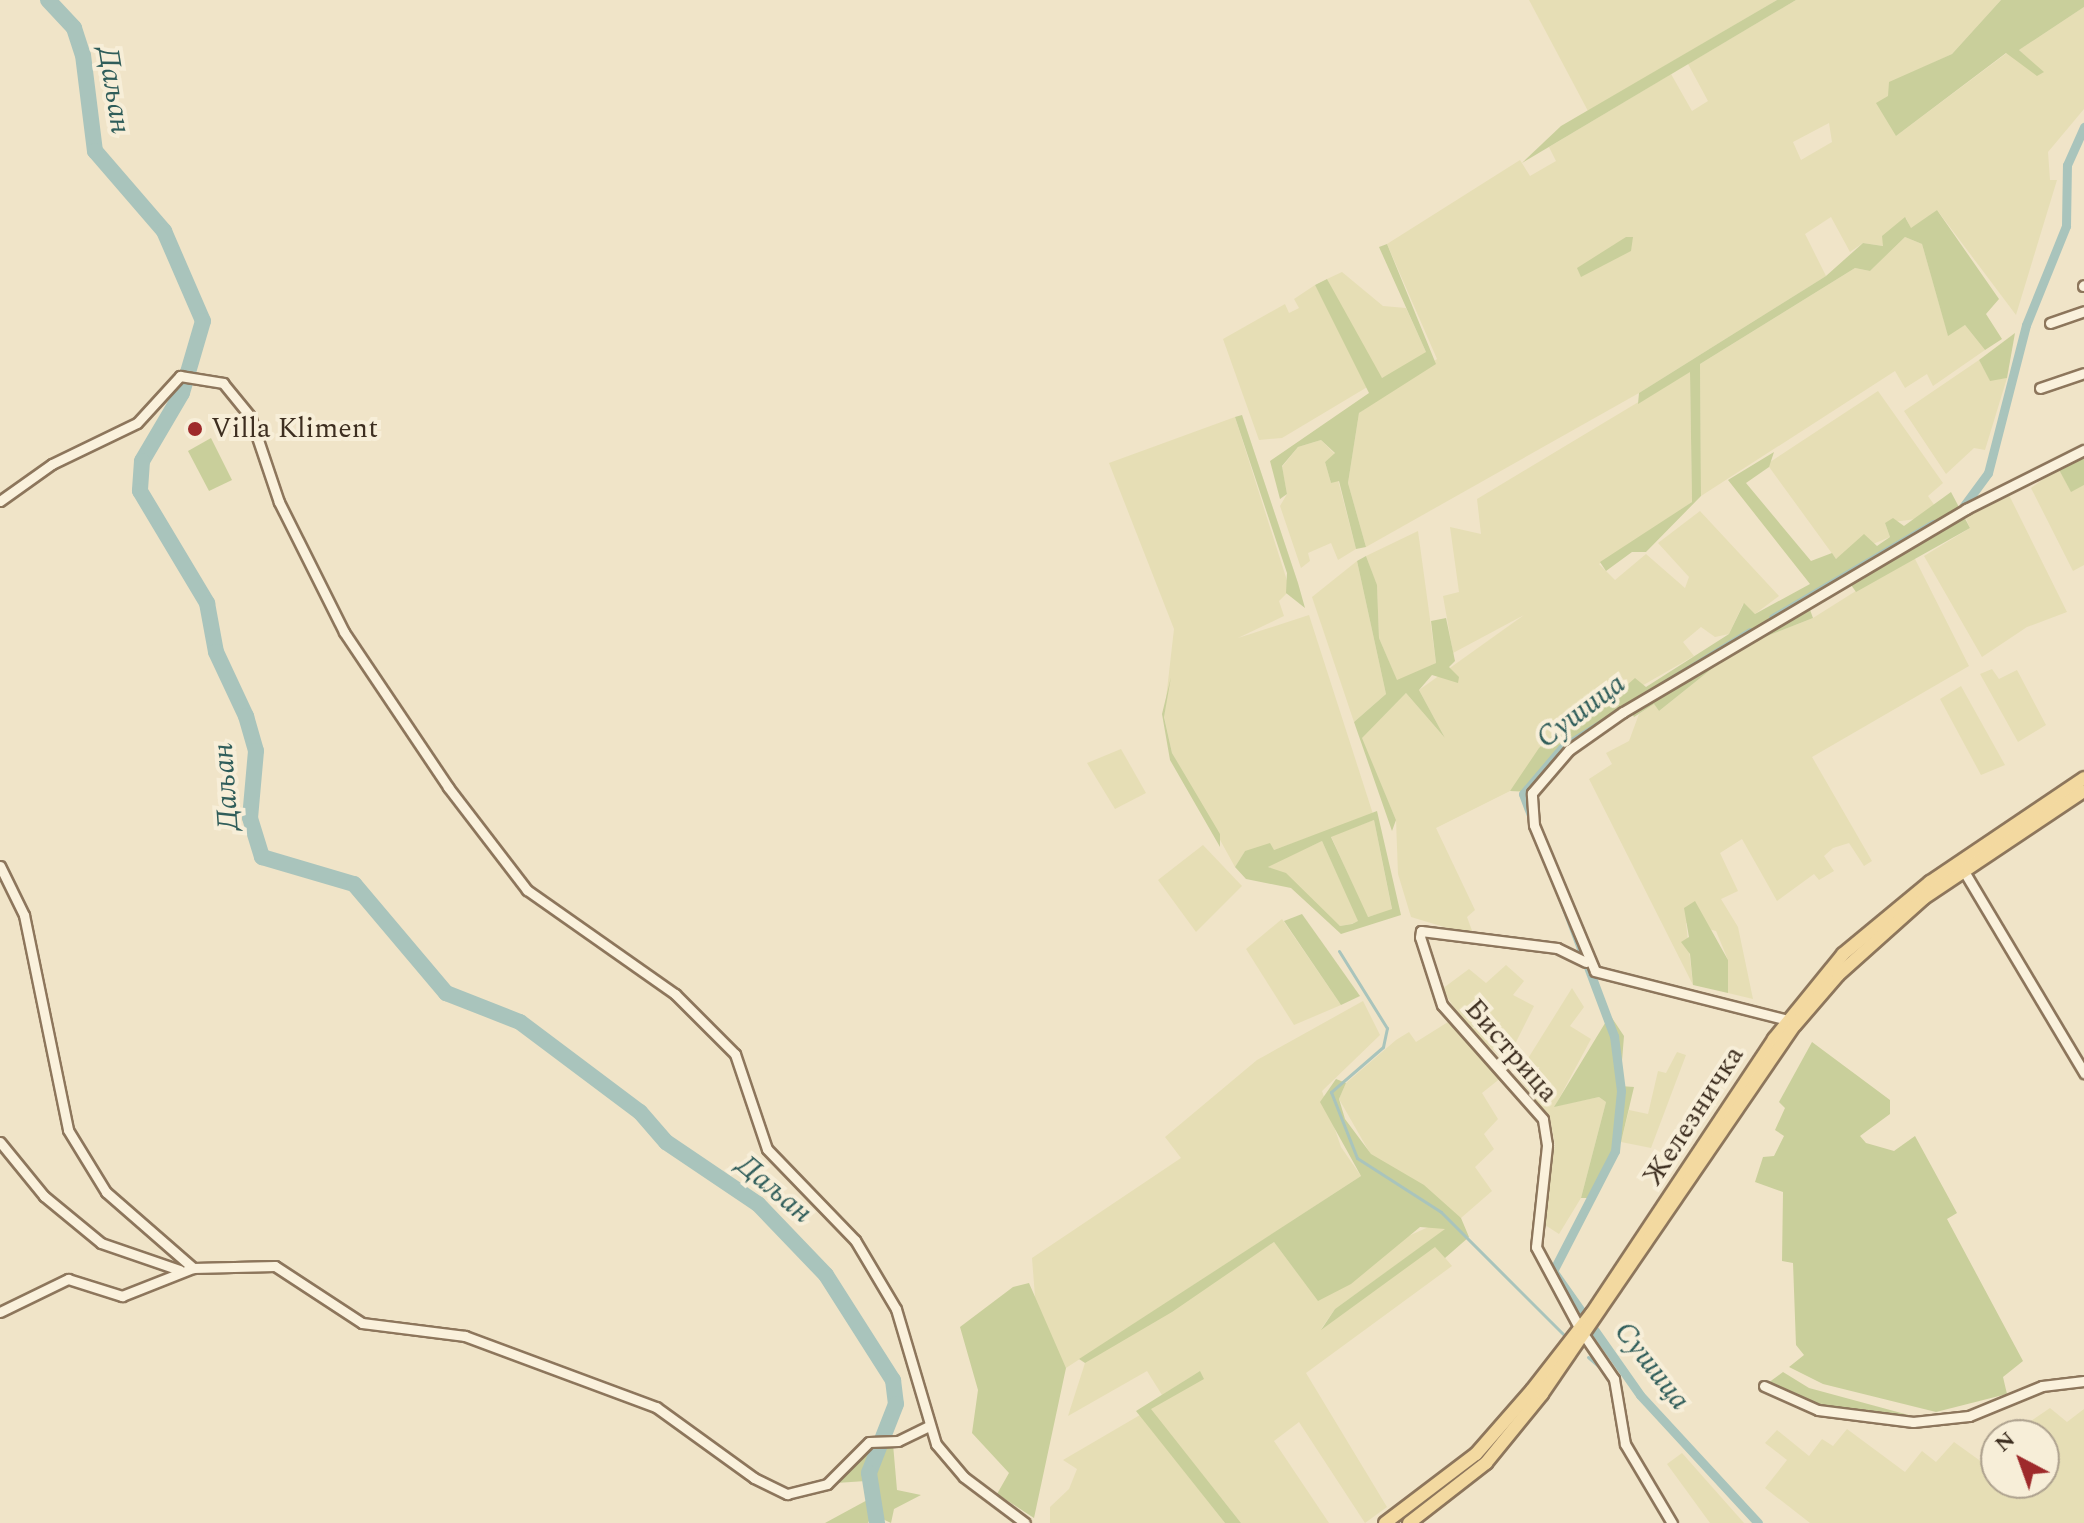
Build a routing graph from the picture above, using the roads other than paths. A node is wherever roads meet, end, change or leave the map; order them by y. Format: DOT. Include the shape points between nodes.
graph roads {
  1 [pos="2084,311"];
  2 [pos="2050,323"];
  3 [pos="2084,373"];
  4 [pos="2040,388"];
  5 [pos="2084,450"];
  6 [pos="0,501"];
  7 [pos="2084,778"];
  8 [pos="2084,791"];
  9 [pos="0,866"];
  10 [pos="1960,867"];
  11 [pos="1586,962"];
  12 [pos="1791,1022"];
  13 [pos="2084,1073"];
  14 [pos="0,1142"];
  15 [pos="193,1268"];
  16 [pos="180,1270"];
  17 [pos="0,1312"];
  18 [pos="1583,1333"];
  19 [pos="2084,1381"];
  20 [pos="1764,1386"];
  21 [pos="929,1426"];
  22 [pos="1025,1523"];
  23 [pos="1385,1523"];
  24 [pos="1409,1523"];
  25 [pos="1672,1523"];
  1 -- 2 [label="street"];
  3 -- 4 [label="street"];
  5 -- 11 [label="street" via="1966,509 1693,669 1549,769 1530,805"];
  6 -- 21 [label="street" via="52,464 129,428 186,374 223,383 250,416 279,502 344,632 486,838 545,906 675,994 735,1054 767,1149 855,1240 896,1309"];
  7 -- 10 [label="main road, Железничка"];
  8 -- 10 [label="main road, Железничка"];
  9 -- 15 [label="street" via="27,925 68,1130 106,1192"];
  10 -- 12 [label="main road, Железничка" via="1861,937"];
  10 -- 13 [label="street"];
  11 -- 12 [label="street" via="1621,983 1692,992"];
  11 -- 18 [label="street, Бистрица" via="1557,948 1421,931 1442,1005 1543,1119 1547,1145 1536,1247"];
  12 -- 18 [label="main road, Железничка"];
  14 -- 16 [label="street" via="44,1196 101,1243"];
  15 -- 16 [label="street"];
  15 -- 21 [label="street" via="275,1266 362,1323 465,1336 637,1398 774,1490 799,1493 827,1484 876,1441 890,1442"];
  16 -- 17 [label="street" via="122,1296 68,1279"];
  18 -- 23 [label="main road, Железничка" via="1476,1454"];
  18 -- 24 [label="main road, Железничка" via="1486,1463"];
  18 -- 25 [label="street, Бистрица" via="1614,1379 1625,1444"];
  19 -- 20 [label="street" via="2042,1386 1969,1416 1913,1422 1818,1410"];
  21 -- 22 [label="street" via="948,1462"];
}
